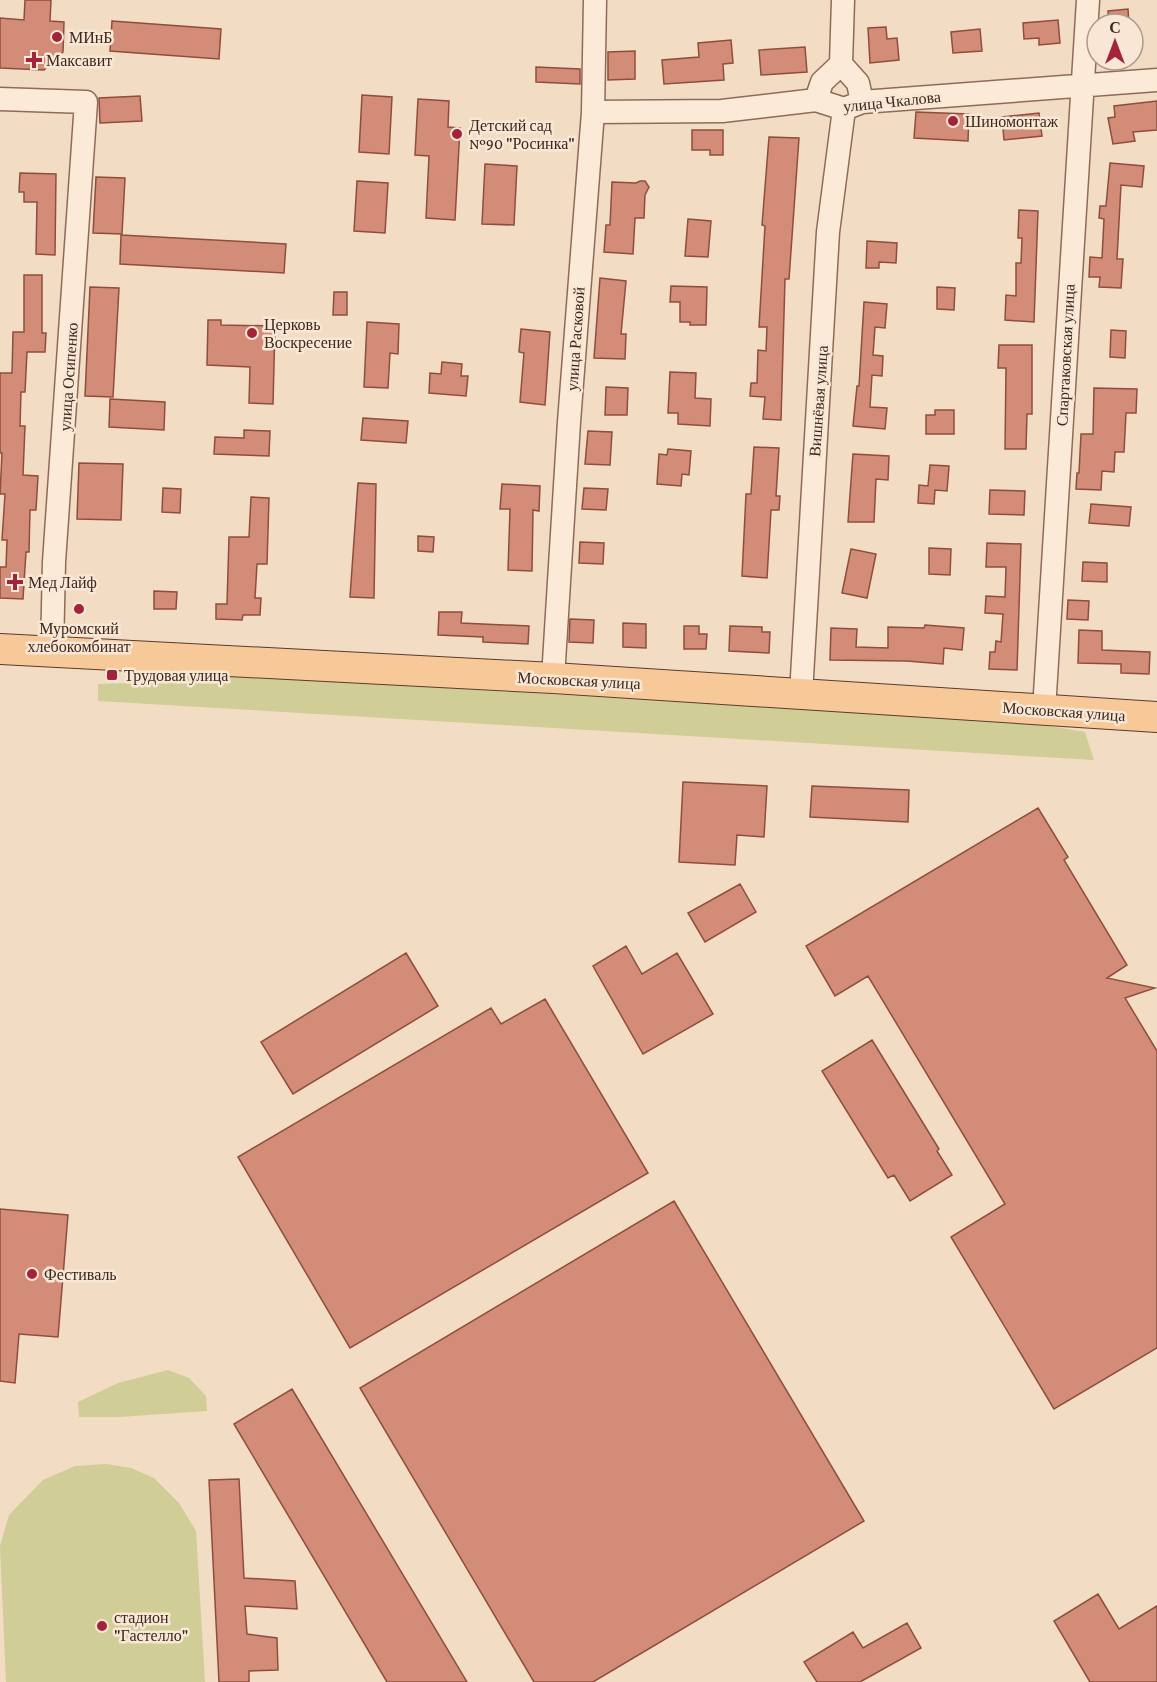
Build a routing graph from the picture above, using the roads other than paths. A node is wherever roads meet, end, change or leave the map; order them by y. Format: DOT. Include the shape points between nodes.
graph roads {
  1 [pos="595,0"];
  2 [pos="843,0"];
  3 [pos="1088,0"];
  4 [pos="841,64"];
  5 [pos="1157,80"];
  6 [pos="1082,86"];
  7 [pos="0,99"];
  8 [pos="816,100"];
  9 [pos="853,106"];
  10 [pos="593,112"];
  11 [pos="0,649"];
  12 [pos="52,651"];
  13 [pos="553,678"];
  14 [pos="801,694"];
  15 [pos="1044,710"];
  16 [pos="1157,717"];
  1 -- 10 [label="street, улица Расковой"];
  2 -- 4 [label="street"];
  3 -- 6 [label="street, Спартаковская улица"];
  4 -- 8 [label="street" via="822,82"];
  4 -- 9 [label="street, Вишнёвая улица" via="858,82"];
  5 -- 6 [label="street, улица Чкалова"];
  6 -- 9 [label="street, улица Чкалова"];
  6 -- 15 [label="street, Спартаковская улица"];
  7 -- 12 [label="street, улица Осипенко" via="86,102 54,562"];
  8 -- 9 [label="street, улица Чкалова"];
  8 -- 10 [label="street, улица Чкалова" via="722,111"];
  9 -- 14 [label="street, Вишнёвая улица" via="828,232"];
  10 -- 13 [label="street, улица Расковой"];
  11 -- 12 [label="main road, Московская улица"];
  12 -- 13 [label="main road, Московская улица"];
  13 -- 14 [label="main road, Московская улица"];
  14 -- 15 [label="main road, Московская улица"];
  15 -- 16 [label="main road, Московская улица"];
}
